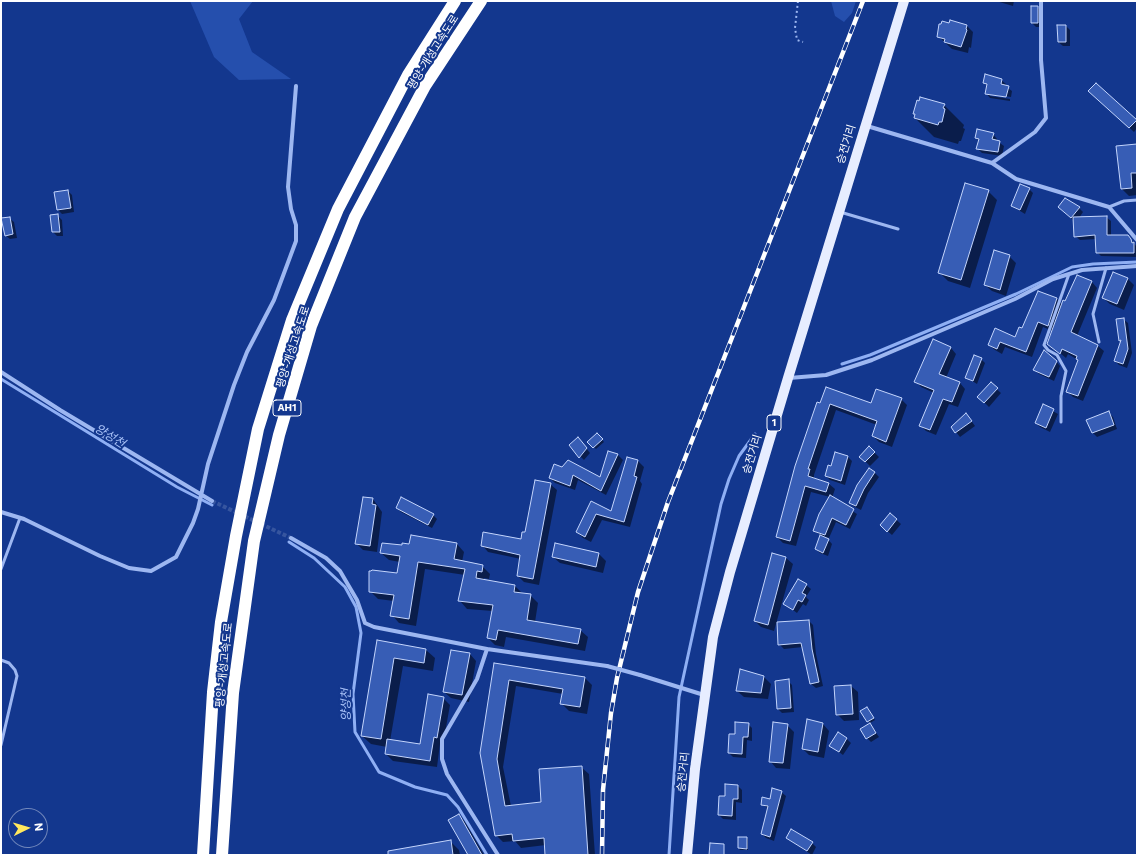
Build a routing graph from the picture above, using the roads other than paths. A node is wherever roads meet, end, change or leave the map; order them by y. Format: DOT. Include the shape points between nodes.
graph roads {
  1 [pos="455,1"];
  2 [pos="481,1"];
  3 [pos="904,1"];
  4 [pos="1041,1"];
  5 [pos="296,86"];
  6 [pos="864,126"];
  7 [pos="992,163"];
  8 [pos="1137,200"];
  9 [pos="1109,207"];
  10 [pos="838,212"];
  11 [pos="898,229"];
  12 [pos="1137,240"];
  13 [pos="1137,266"];
  14 [pos="1106,268"];
  15 [pos="1069,274"];
  16 [pos="1099,342"];
  17 [pos="1,372"];
  18 [pos="788,378"];
  19 [pos="1061,422"];
  20 [pos="201,495"];
  21 [pos="212,501"];
  22 [pos="1,512"];
  23 [pos="20,518"];
  24 [pos="291,538"];
  25 [pos="1,569"];
  26 [pos="487,649"];
  27 [pos="1,660"];
  28 [pos="704,695"];
  29 [pos="1,746"];
  30 [pos="203,855"];
  31 [pos="222,855"];
  32 [pos="498,855"];
  33 [pos="687,855"];
  1 -- 30 [label="highway, 평양-개성고속도로 / AH1" via="408,74 338,209 292,320 258,429 221,622 213,692"];
  2 -- 31 [label="highway, 평양-개성고속도로 / AH1" via="425,86 355,217 311,326 279,435 254,541 232,693"];
  3 -- 6 [label="main road, 승전거리 / 1"];
  4 -- 7 [label="street" via="1041,60 1046,118 1035,132"];
  5 -- 20 [label="street" via="288,187 296,225 296,241 274,300 247,352 234,385 208,464"];
  6 -- 7 [label="street"];
  6 -- 10 [label="main road, 승전거리 / 1"];
  7 -- 9 [label="street" via="1016,179"];
  8 -- 9 [label="lane" via="1124,201"];
  9 -- 12 [label="street"];
  10 -- 11 [label="lane"];
  10 -- 18 [label="main road, 승전거리 / 1"];
  13 -- 14 [label="street"];
  14 -- 15 [label="street"];
  14 -- 16 [label="lane" via="1093,314"];
  15 -- 18 [label="street" via="872,360 826,375"];
  15 -- 19 [label="lane" via="1044,345 1057,355 1066,371 1061,396"];
  17 -- 20 [label="street"];
  18 -- 28 [label="main road, 승전거리 / 1" via="730,572 713,637"];
  20 -- 21 [label="street"];
  20 -- 23 [label="street" via="193,523 176,556 151,571 129,568"];
  22 -- 23 [label="street"];
  23 -- 25 [label="lane"];
  24 -- 26 [label="street" via="326,558 340,571 357,600 365,623 374,627"];
  26 -- 28 [label="street, bridge" via="607,666"];
  26 -- 32 [label="street" via="477,679 442,739 442,759 447,774"];
  27 -- 29 [label="lane" via="9,663 16,676"];
  28 -- 33 [label="main road, 승전거리 / 1"];
}
